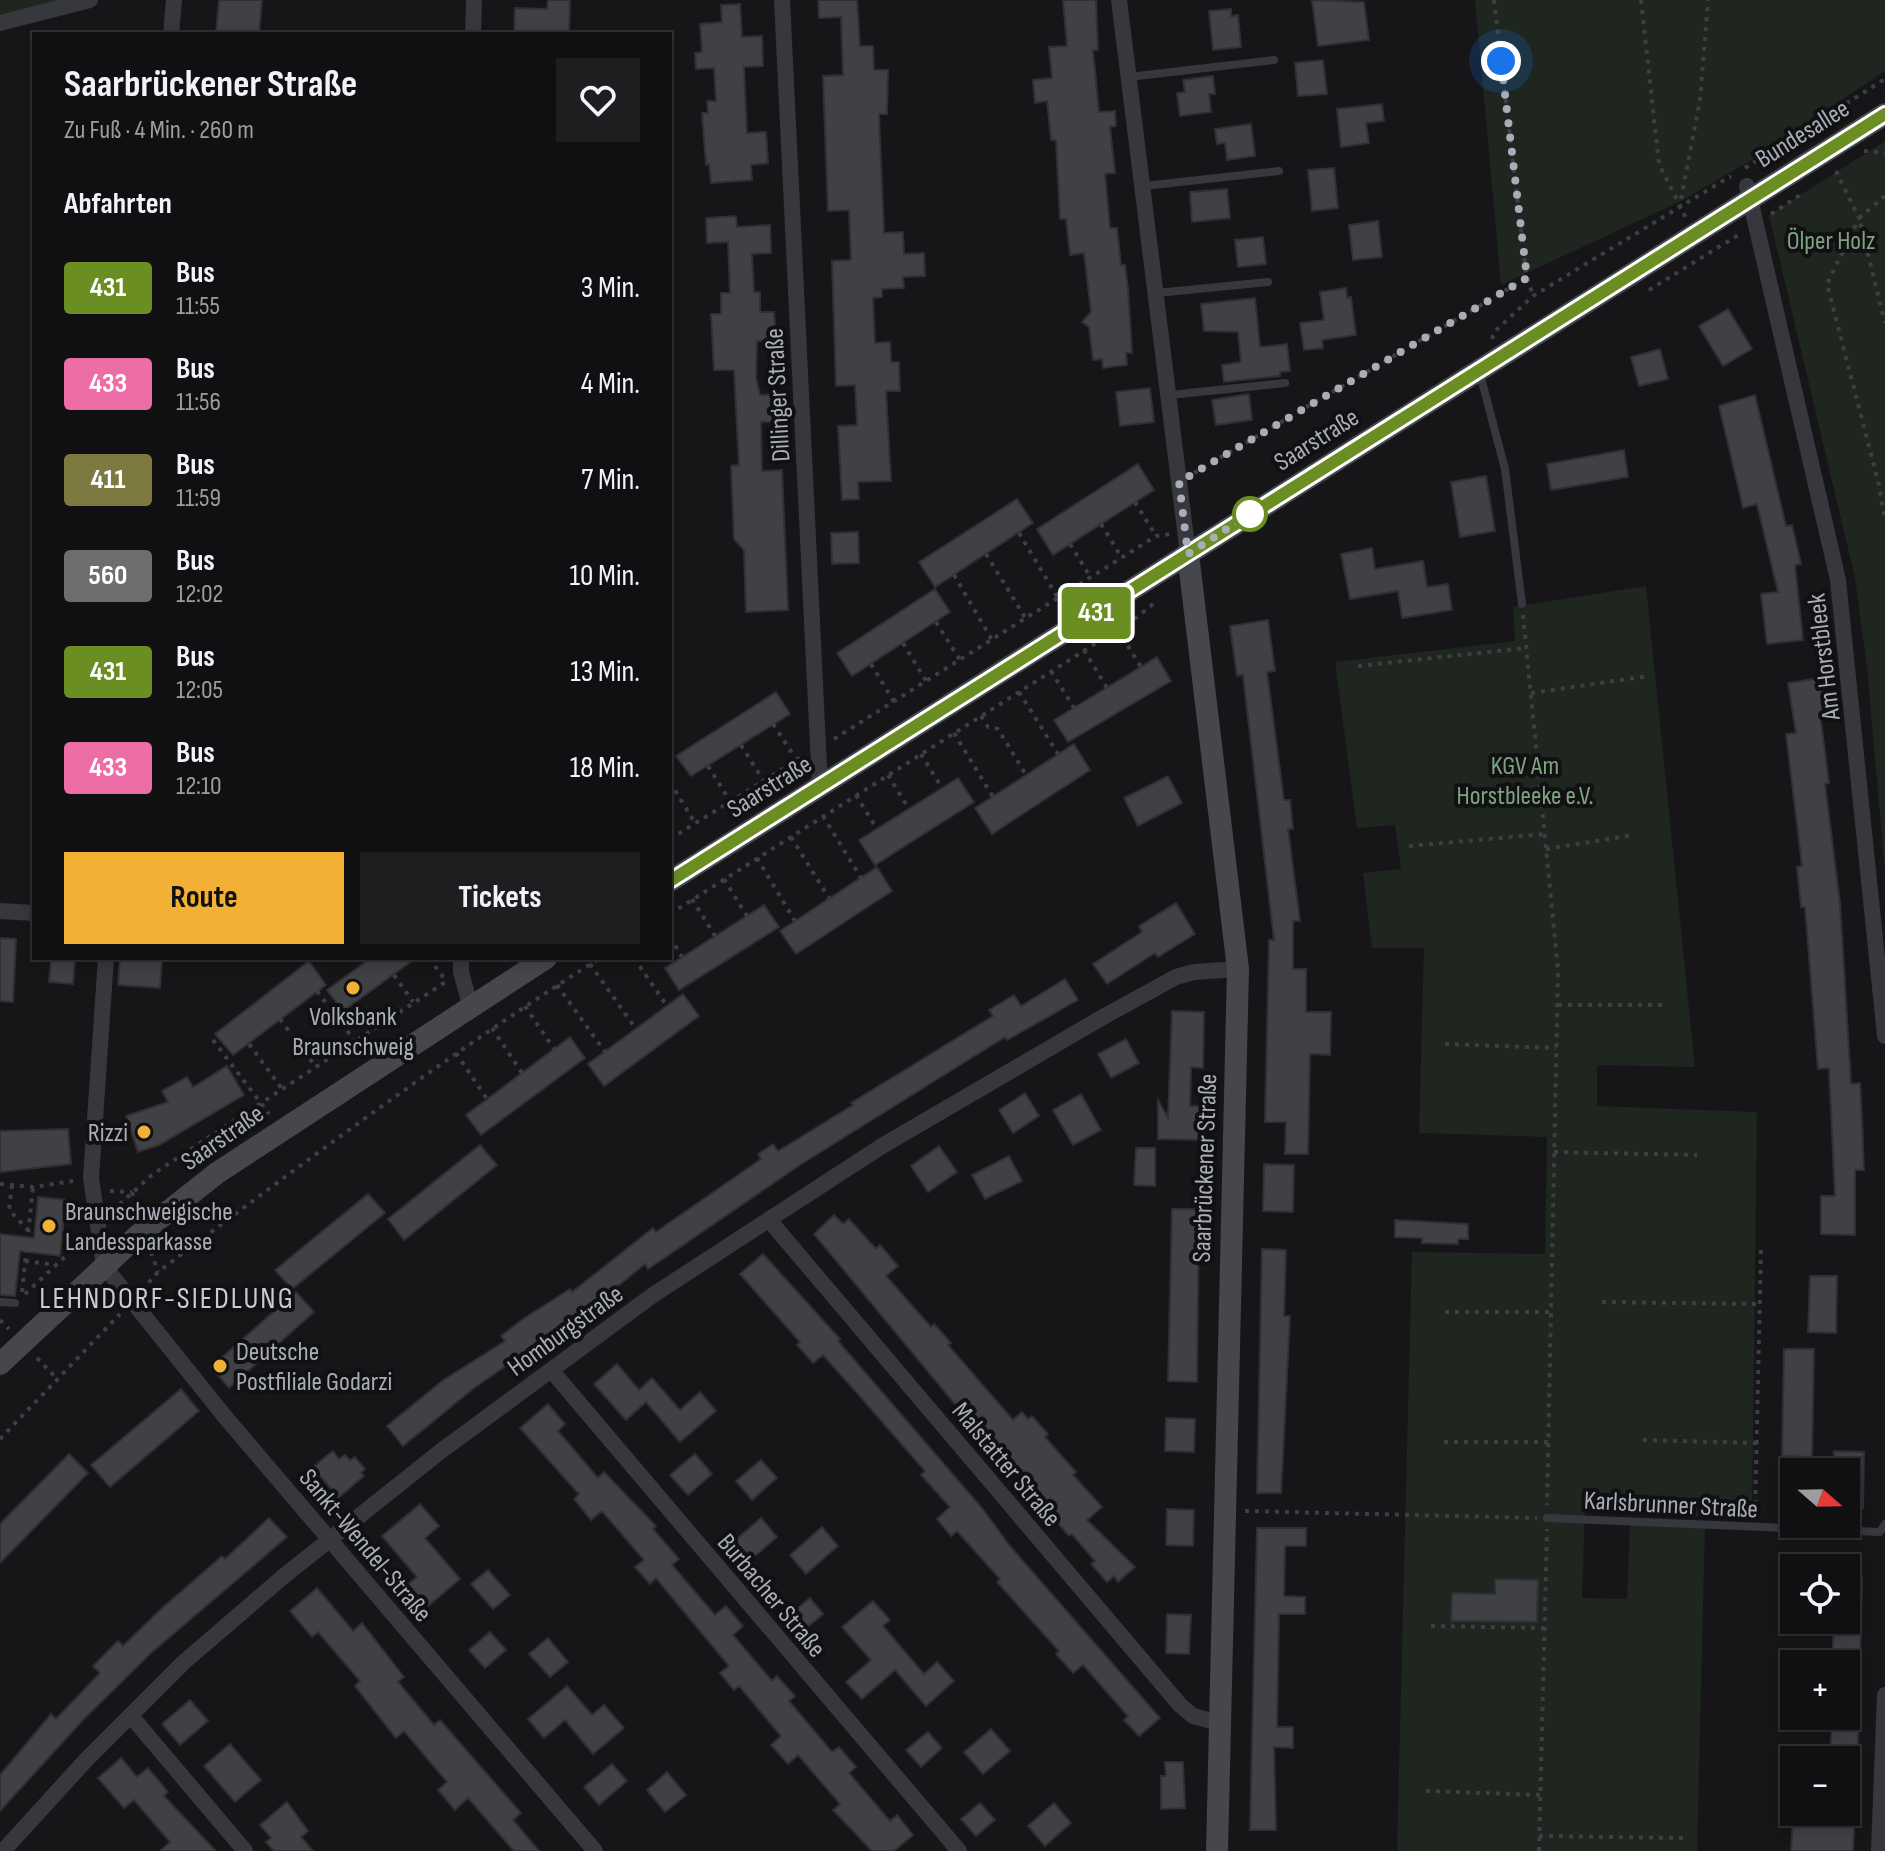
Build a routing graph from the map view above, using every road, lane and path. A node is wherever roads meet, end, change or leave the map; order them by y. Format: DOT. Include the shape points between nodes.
graph roads {
  1 [pos="90,0"];
  2 [pos="174,0"];
  3 [pos="474,0"];
  4 [pos="782,0"];
  5 [pos="1119,0"];
  6 [pos="1494,0"];
  7 [pos="1641,0"];
  8 [pos="1708,0"];
  9 [pos="0,23"];
  10 [pos="171,32"];
  11 [pos="473,32"];
  12 [pos="1274,60"];
  13 [pos="1128,77"];
  14 [pos="1885,79"];
  15 [pos="1885,114"];
  16 [pos="1864,151"];
  17 [pos="1885,153"];
  18 [pos="1279,171"];
  19 [pos="1836,171"];
  20 [pos="1144,186"];
  21 [pos="1748,193"];
  22 [pos="1885,196"];
  23 [pos="1859,218"];
  24 [pos="1527,278"];
  25 [pos="1268,282"];
  26 [pos="1157,293"];
  27 [pos="1533,296"];
  28 [pos="1885,323"];
  29 [pos="1491,345"];
  30 [pos="1479,370"];
  31 [pos="1285,383"];
  32 [pos="1170,395"];
  33 [pos="1179,482"];
  34 [pos="1135,502"];
  35 [pos="1885,521"];
  36 [pos="1101,524"];
  37 [pos="1019,533"];
  38 [pos="1156,536"];
  39 [pos="1187,543"];
  40 [pos="1070,544"];
  41 [pos="986,554"];
  42 [pos="1122,558"];
  43 [pos="954,575"];
  44 [pos="1091,578"];
  45 [pos="1058,598"];
  46 [pos="1522,604"];
  47 [pos="1026,619"];
  48 [pos="936,622"];
  49 [pos="1117,629"];
  50 [pos="992,640"];
  51 [pos="903,643"];
  52 [pos="1526,648"];
  53 [pos="1084,650"];
  54 [pos="960,660"];
  55 [pos="871,664"];
  56 [pos="1358,666"];
  57 [pos="1141,667"];
  58 [pos="1051,671"];
  59 [pos="1649,676"];
  60 [pos="926,681"];
  61 [pos="1107,688"];
  62 [pos="1019,692"];
  63 [pos="1531,693"];
  64 [pos="894,702"];
  65 [pos="1074,708"];
  66 [pos="981,716"];
  67 [pos="773,724"];
  68 [pos="954,733"];
  69 [pos="741,745"];
  70 [pos="817,750"];
  71 [pos="921,754"];
  72 [pos="1058,754"];
  73 [pos="796,760"];
  74 [pos="708,766"];
  75 [pos="888,775"];
  76 [pos="1026,775"];
  77 [pos="763,780"];
  78 [pos="672,785"];
  79 [pos="820,787"];
  80 [pos="942,788"];
  81 [pos="856,795"];
  82 [pos="993,797"];
  83 [pos="730,801"];
  84 [pos="909,809"];
  85 [pos="823,816"];
  86 [pos="695,823"];
  87 [pos="877,829"];
  88 [pos="1545,834"];
  89 [pos="1634,835"];
  90 [pos="791,837"];
  91 [pos="672,838"];
  92 [pos="1409,846"];
  93 [pos="1546,849"];
  94 [pos="757,858"];
  95 [pos="861,878"];
  96 [pos="724,879"];
  97 [pos="672,880"];
  98 [pos="829,898"];
  99 [pos="692,899"];
  100 [pos="0,911"];
  101 [pos="32,913"];
  102 [pos="747,916"];
  103 [pos="795,921"];
  104 [pos="715,936"];
  105 [pos="672,940"];
  106 [pos="682,957"];
  107 [pos="106,960"];
  108 [pos="433,960"];
  109 [pos="543,960"];
  110 [pos="597,960"];
  111 [pos="635,960"];
  112 [pos="590,964"];
  113 [pos="1238,969"];
  114 [pos="456,971"];
  115 [pos="394,975"];
  116 [pos="557,985"];
  117 [pos="317,991"];
  118 [pos="414,1003"];
  119 [pos="470,1005"];
  120 [pos="1557,1005"];
  121 [pos="1668,1005"];
  122 [pos="525,1006"];
  123 [pos="667,1006"];
  124 [pos="280,1019"];
  125 [pos="492,1028"];
  126 [pos="636,1029"];
  127 [pos="1885,1036"];
  128 [pos="213,1040"];
  129 [pos="355,1041"];
  130 [pos="249,1044"];
  131 [pos="1445,1044"];
  132 [pos="1556,1048"];
  133 [pos="554,1049"];
  134 [pos="605,1052"];
  135 [pos="456,1053"];
  136 [pos="316,1067"];
  137 [pos="375,1068"];
  138 [pos="522,1073"];
  139 [pos="282,1089"];
  140 [pos="487,1099"];
  141 [pos="261,1103"];
  142 [pos="281,1130"];
  143 [pos="1554,1152"];
  144 [pos="1697,1155"];
  145 [pos="91,1178"];
  146 [pos="0,1184"];
  147 [pos="12,1185"];
  148 [pos="33,1187"];
  149 [pos="769,1220"];
  150 [pos="96,1226"];
  151 [pos="28,1230"];
  152 [pos="1761,1248"];
  153 [pos="25,1261"];
  154 [pos="57,1265"];
  155 [pos="104,1266"];
  156 [pos="18,1300"];
  157 [pos="0,1302"];
  158 [pos="1602,1302"];
  159 [pos="130,1303"];
  160 [pos="1760,1304"];
  161 [pos="1445,1312"];
  162 [pos="1551,1312"];
  163 [pos="0,1316"];
  164 [pos="0,1364"];
  165 [pos="551,1370"];
  166 [pos="0,1439"];
  167 [pos="1643,1440"];
  168 [pos="1444,1442"];
  169 [pos="1548,1442"];
  170 [pos="1757,1443"];
  171 [pos="1237,1511"];
  172 [pos="1547,1518"];
  173 [pos="1885,1524"];
  174 [pos="1755,1529"];
  175 [pos="330,1540"];
  176 [pos="1431,1626"];
  177 [pos="1544,1628"];
  178 [pos="1885,1695"];
  179 [pos="131,1716"];
  180 [pos="1220,1723"];
  181 [pos="1884,1734"];
  182 [pos="1426,1791"];
  183 [pos="1540,1795"];
  184 [pos="1539,1836"];
  185 [pos="1683,1838"];
  186 [pos="3,1851"];
  187 [pos="245,1851"];
  188 [pos="595,1851"];
  189 [pos="959,1851"];
  190 [pos="1217,1851"];
  191 [pos="1539,1851"];
  192 [pos="1879,1851"];
  1 -- 9 [label="street"];
  2 -- 10 [label="street"];
  3 -- 11 [label="street"];
  4 -- 70 [label="street, Dillinger Straße"];
  5 -- 13 [label="street, Saarbrückener Straße"];
  6 -- 24 [label="path"];
  7 -- 8 [label="path" via="1659,164 1681,201 1700,100"];
  12 -- 13 [label="lane"];
  13 -- 20 [label="street, Saarbrückener Straße"];
  14 -- 27 [label="path"];
  15 -- 21 [label="street, Bundesallee"];
  16 -- 17 [label="path"];
  18 -- 20 [label="lane"];
  19 -- 23 [label="path"];
  20 -- 26 [label="street, Saarbrückener Straße"];
  21 -- 30 [label="street, Saarstraße"];
  21 -- 127 [label="street, Am Horstbleek" via="1838,580"];
  22 -- 23 [label="path"];
  23 -- 28 [label="path"];
  23 -- 35 [label="path" via="1827,284"];
  24 -- 27 [label="path"];
  24 -- 33 [label="path"];
  25 -- 26 [label="lane"];
  26 -- 32 [label="street, Saarbrückener Straße"];
  27 -- 29 [label="path" via="1494,332"];
  30 -- 39 [label="street, Saarstraße"];
  30 -- 46 [label="lane" via="1505,469"];
  31 -- 32 [label="lane"];
  32 -- 33 [label="street, Saarbrückener Straße"];
  33 -- 39 [label="street, Saarbrückener Straße"];
  34 -- 38 [label="path"];
  36 -- 42 [label="path"];
  37 -- 45 [label="path"];
  38 -- 39 [label="path"];
  38 -- 42 [label="path"];
  39 -- 79 [label="street, Saarstraße"];
  39 -- 113 [label="street, Saarbrückener Straße"];
  40 -- 44 [label="path"];
  41 -- 47 [label="path"];
  42 -- 44 [label="path"];
  43 -- 50 [label="path"];
  44 -- 45 [label="path"];
  45 -- 47 [label="path"];
  46 -- 52 [label="path"];
  47 -- 50 [label="path"];
  48 -- 54 [label="path"];
  49 -- 57 [label="path"];
  50 -- 54 [label="path"];
  51 -- 60 [label="path"];
  52 -- 56 [label="path"];
  52 -- 63 [label="path"];
  53 -- 61 [label="path"];
  54 -- 60 [label="path"];
  55 -- 64 [label="path"];
  58 -- 65 [label="path"];
  59 -- 63 [label="path"];
  60 -- 64 [label="path"];
  62 -- 72 [label="path"];
  63 -- 88 [label="path"];
  64 -- 70 [label="path"];
  66 -- 76 [label="path" via="988,727 998,729"];
  67 -- 73 [label="path"];
  68 -- 82 [label="path"];
  69 -- 77 [label="path"];
  70 -- 73 [label="path"];
  70 -- 79 [label="street, Dillinger Straße"];
  71 -- 80 [label="path"];
  73 -- 77 [label="path"];
  74 -- 83 [label="path"];
  75 -- 84 [label="path"];
  77 -- 83 [label="path"];
  78 -- 86 [label="path"];
  79 -- 97 [label="street, Saarstraße"];
  81 -- 87 [label="path"];
  83 -- 86 [label="path"];
  85 -- 95 [label="path"];
  86 -- 91 [label="path"];
  88 -- 92 [label="path"];
  88 -- 93 [label="path"];
  89 -- 93 [label="path"];
  90 -- 98 [label="path"];
  93 -- 120 [label="path"];
  94 -- 103 [label="path"];
  96 -- 102 [label="path"];
  99 -- 104 [label="path"];
  100 -- 101 [label="street"];
  105 -- 106 [label="path"];
  107 -- 145 [label="street"];
  108 -- 114 [label="path"];
  109 -- 119 [label="street, Saarstraße"];
  110 -- 112 [label="path"];
  111 -- 123 [label="path"];
  112 -- 116 [label="path"];
  112 -- 126 [label="path"];
  113 -- 149 [label="street, Homburgstraße" via="1176,977 1013,1068"];
  113 -- 180 [label="street, Saarbrückener Straße"];
  114 -- 118 [label="path"];
  114 -- 119 [label="street"];
  115 -- 118 [label="path"];
  116 -- 122 [label="path"];
  116 -- 134 [label="path"];
  117 -- 129 [label="path"];
  118 -- 129 [label="path"];
  119 -- 137 [label="street, Saarstraße"];
  120 -- 121 [label="path"];
  120 -- 132 [label="path"];
  122 -- 125 [label="path"];
  122 -- 133 [label="path"];
  124 -- 136 [label="path"];
  125 -- 135 [label="path"];
  125 -- 138 [label="path"];
  128 -- 141 [label="path"];
  129 -- 136 [label="path"];
  129 -- 137 [label="path"];
  130 -- 139 [label="path"];
  131 -- 132 [label="path"];
  132 -- 143 [label="path"];
  135 -- 140 [label="path"];
  135 -- 159 [label="path" via="158,1272"];
  136 -- 139 [label="path"];
  137 -- 142 [label="street, Saarstraße"];
  139 -- 141 [label="path"];
  141 -- 142 [label="path"];
  141 -- 150 [label="path" via="153,1174"];
  142 -- 155 [label="street, Saarstraße" via="217,1173"];
  143 -- 144 [label="path"];
  143 -- 162 [label="path"];
  145 -- 148 [label="path"];
  145 -- 150 [label="street"];
  146 -- 147 [label="path"];
  147 -- 148 [label="path"];
  147 -- 151 [label="path" via="9,1210"];
  148 -- 151 [label="path"];
  149 -- 165 [label="street, Homburgstraße"];
  149 -- 180 [label="street, Malstatter Straße" via="1180,1705 1193,1716"];
  150 -- 154 [label="path"];
  150 -- 155 [label="street"];
  151 -- 153 [label="path"];
  152 -- 160 [label="path"];
  153 -- 154 [label="path"];
  153 -- 156 [label="path"];
  154 -- 156 [label="path"];
  155 -- 159 [label="street, Sankt-Wendel-Straße"];
  155 -- 164 [label="street, Saarstraße"];
  156 -- 157 [label="lane"];
  156 -- 163 [label="path"];
  158 -- 160 [label="path"];
  159 -- 166 [label="path"];
  159 -- 175 [label="street, Sankt-Wendel-Straße"];
  160 -- 170 [label="path"];
  161 -- 162 [label="path"];
  162 -- 169 [label="path"];
  165 -- 175 [label="street, Homburgstraße"];
  165 -- 189 [label="street, Burbacher Straße"];
  167 -- 170 [label="path"];
  168 -- 169 [label="path"];
  169 -- 172 [label="path"];
  170 -- 174 [label="path"];
  171 -- 172 [label="path"];
  172 -- 174 [label="lane, Karlsbrunner Straße"];
  172 -- 177 [label="path"];
  173 -- 174 [label="lane, Karlsbrunner Straße" via="1880,1532"];
  175 -- 179 [label="street, Homburgstraße" via="184,1662"];
  175 -- 188 [label="street, Sankt-Wendel-Straße"];
  176 -- 177 [label="path"];
  177 -- 183 [label="path"];
  178 -- 181 [label="street"];
  179 -- 186 [label="street, Homburgstraße"];
  179 -- 187 [label="street"];
  180 -- 190 [label="street, Saarbrückener Straße"];
  181 -- 192 [label="street"];
  182 -- 183 [label="path"];
  183 -- 184 [label="path"];
  184 -- 185 [label="path"];
  184 -- 191 [label="path"];
}
